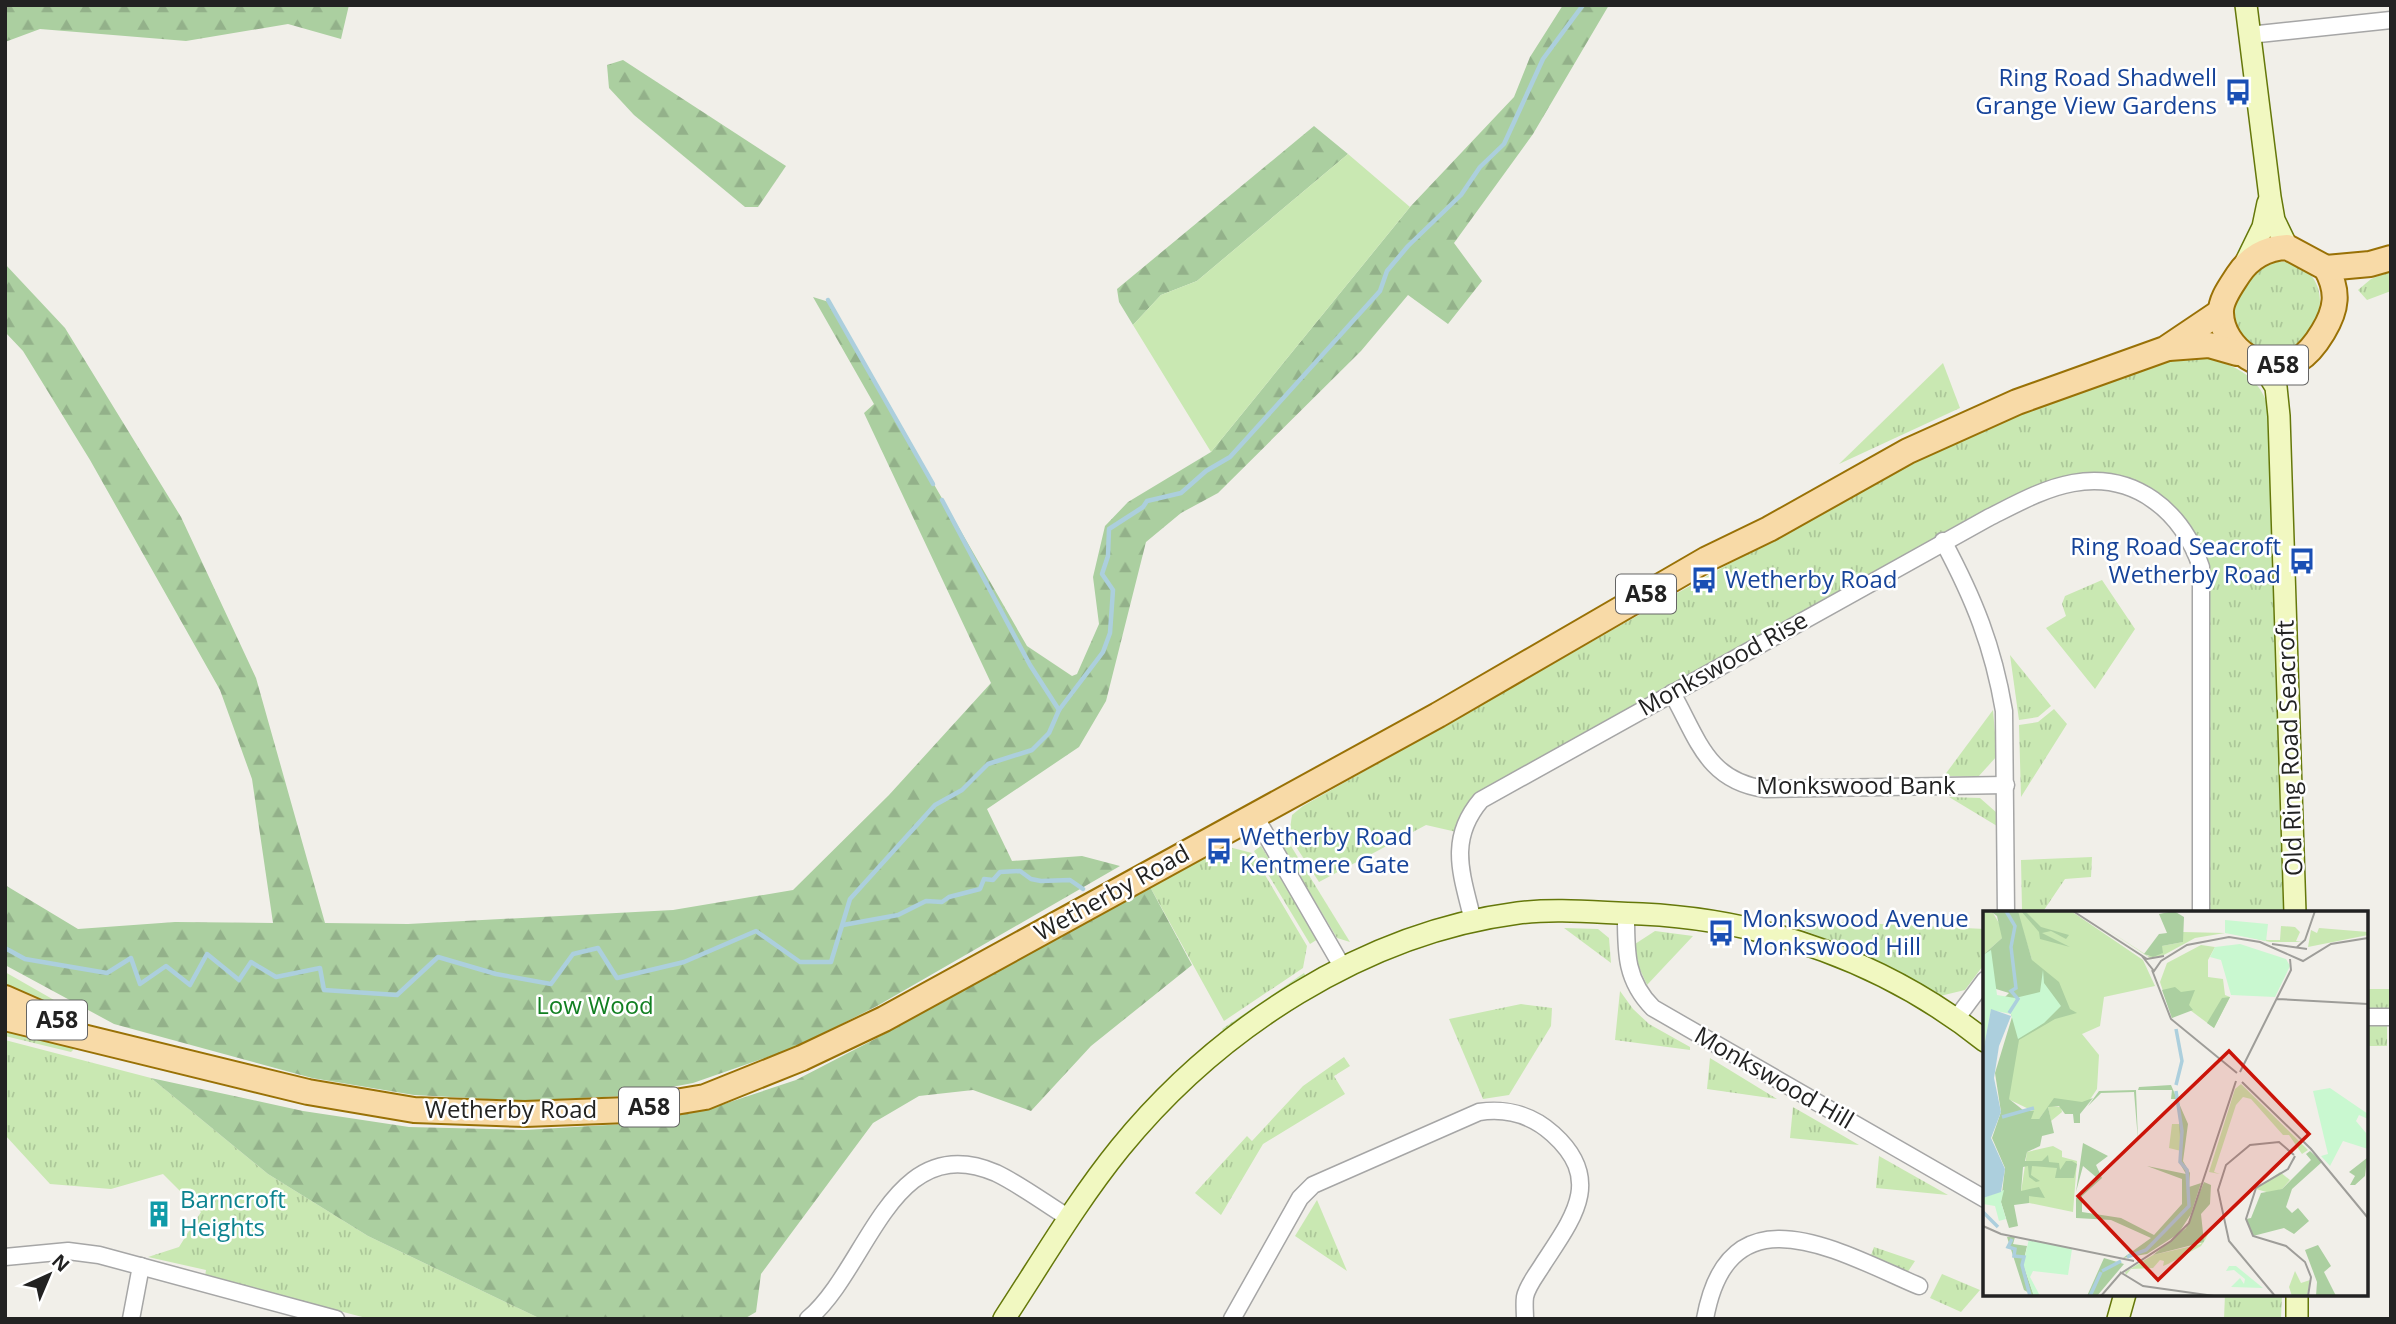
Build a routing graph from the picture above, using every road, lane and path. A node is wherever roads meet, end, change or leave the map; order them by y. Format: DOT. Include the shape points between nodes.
graph roads {
  1 [pos="2246,5"];
  2 [pos="2391,20"];
  3 [pos="2249,35"];
  4 [pos="2270,197"];
  5 [pos="2287,247"];
  6 [pos="2380,261"];
  7 [pos="2244,266"];
  8 [pos="2326,268"];
  9 [pos="2335,302"];
  10 [pos="2220,312"];
  11 [pos="2165,349"];
  12 [pos="2237,352"];
  13 [pos="2299,360"];
  14 [pos="2261,363"];
  15 [pos="2279,416"];
  16 [pos="1943,541"];
  17 [pos="1672,693"];
  18 [pos="2006,785"];
  19 [pos="1255,816"];
  20 [pos="2006,911"];
  21 [pos="2201,911"];
  22 [pos="2295,911"];
  23 [pos="1626,914"];
  24 [pos="1473,921"];
  25 [pos="1343,968"];
  26 [pos="1983,983"];
  27 [pos="5,998"];
  28 [pos="2368,1017"];
  29 [pos="2391,1017"];
  30 [pos="5,1018"];
  31 [pos="1956,1019"];
  32 [pos="1983,1039"];
  33 [pos="108,1042"];
  34 [pos="1983,1198"];
  35 [pos="1069,1218"];
  36 [pos="5,1257"];
  37 [pos="141,1265"];
  38 [pos="1919,1286"];
  39 [pos="2124,1296"];
  40 [pos="2297,1296"];
  41 [pos="131,1319"];
  42 [pos="336,1319"];
  43 [pos="808,1319"];
  44 [pos="1004,1319"];
  45 [pos="1232,1319"];
  46 [pos="1525,1319"];
  47 [pos="1705,1319"];
  48 [pos="2118,1319"];
  49 [pos="2297,1319"];
  1 -- 3 [label="street"];
  2 -- 3 [label="street"];
  3 -- 4 [label="street"];
  4 -- 5 [label="street" via="2274,220"];
  4 -- 7 [label="street" via="2263,227"];
  5 -- 7 [label="main road" via="2261,253"];
  5 -- 8 [label="main road"];
  6 -- 8 [label="main road, A58"];
  6 -- 9 [label="main road, A58"];
  7 -- 10 [label="main road" via="2227,291"];
  8 -- 9 [label="main road" via="2334,282"];
  9 -- 13 [label="main road, A58" via="2323,332"];
  10 -- 11 [label="main road, A58"];
  10 -- 12 [label="main road, A58" via="2224,331"];
  11 -- 12 [label="main road, A58" via="2209,345"];
  11 -- 19 [label="main road, Wetherby Road / A58" via="2017,402 1908,452 1707,559"];
  12 -- 14 [label="main road, A58"];
  13 -- 14 [label="main road, A58"];
  13 -- 15 [label="street, Old Ring Road Seacroft"];
  14 -- 15 [label="street, Old Ring Road Seacroft" via="2276,387"];
  15 -- 22 [label="street, Old Ring Road Seacroft"];
  16 -- 17 [label="street, Monkswood Rise"];
  16 -- 18 [label="street" via="1975,601 1993,653 2004,711"];
  16 -- 21 [label="street, Monkswood Rise" via="2048,491 2098,480 2148,495 2188,534 2201,567 2203,599"];
  17 -- 18 [label="street, Monkswood Bank" via="1707,757 1741,786"];
  17 -- 24 [label="street, Monkswood Rise" via="1481,800 1468,816 1458,853"];
  18 -- 20 [label="street"];
  19 -- 25 [label="street"];
  19 -- 33 [label="main road, Wetherby Road / A58" via="884,1019 705,1097 628,1110 525,1114 414,1110 308,1092"];
  23 -- 24 [label="street" via="1551,911"];
  23 -- 31 [label="street" via="1726,923 1792,939 1858,964"];
  23 -- 34 [label="street, Monkswood Hill" via="1633,984 1653,1008"];
  24 -- 25 [label="street" via="1388,946"];
  25 -- 35 [label="street" via="1289,1000 1183,1082 1121,1146"];
  26 -- 31 [label="street"];
  27 -- 33 [label="main road, Wetherby Road / A58"];
  28 -- 29 [label="street"];
  30 -- 33 [label="main road, Wetherby Road / A58"];
  31 -- 32 [label="street"];
  35 -- 43 [label="street" via="998,1174 978,1167 959,1164 925,1171 900,1190 837,1286"];
  35 -- 44 [label="street"];
  36 -- 37 [label="street" via="68,1251"];
  37 -- 41 [label="street"];
  37 -- 42 [label="street"];
  38 -- 47 [label="street" via="1810,1240 1773,1237 1742,1249 1726,1263 1714,1282"];
  39 -- 48 [label="street"];
  40 -- 49 [label="street"];
  45 -- 46 [label="street" via="1300,1198 1313,1185 1479,1112 1503,1108 1550,1130 1570,1150 1581,1191 1577,1212 1525,1296"];
}
